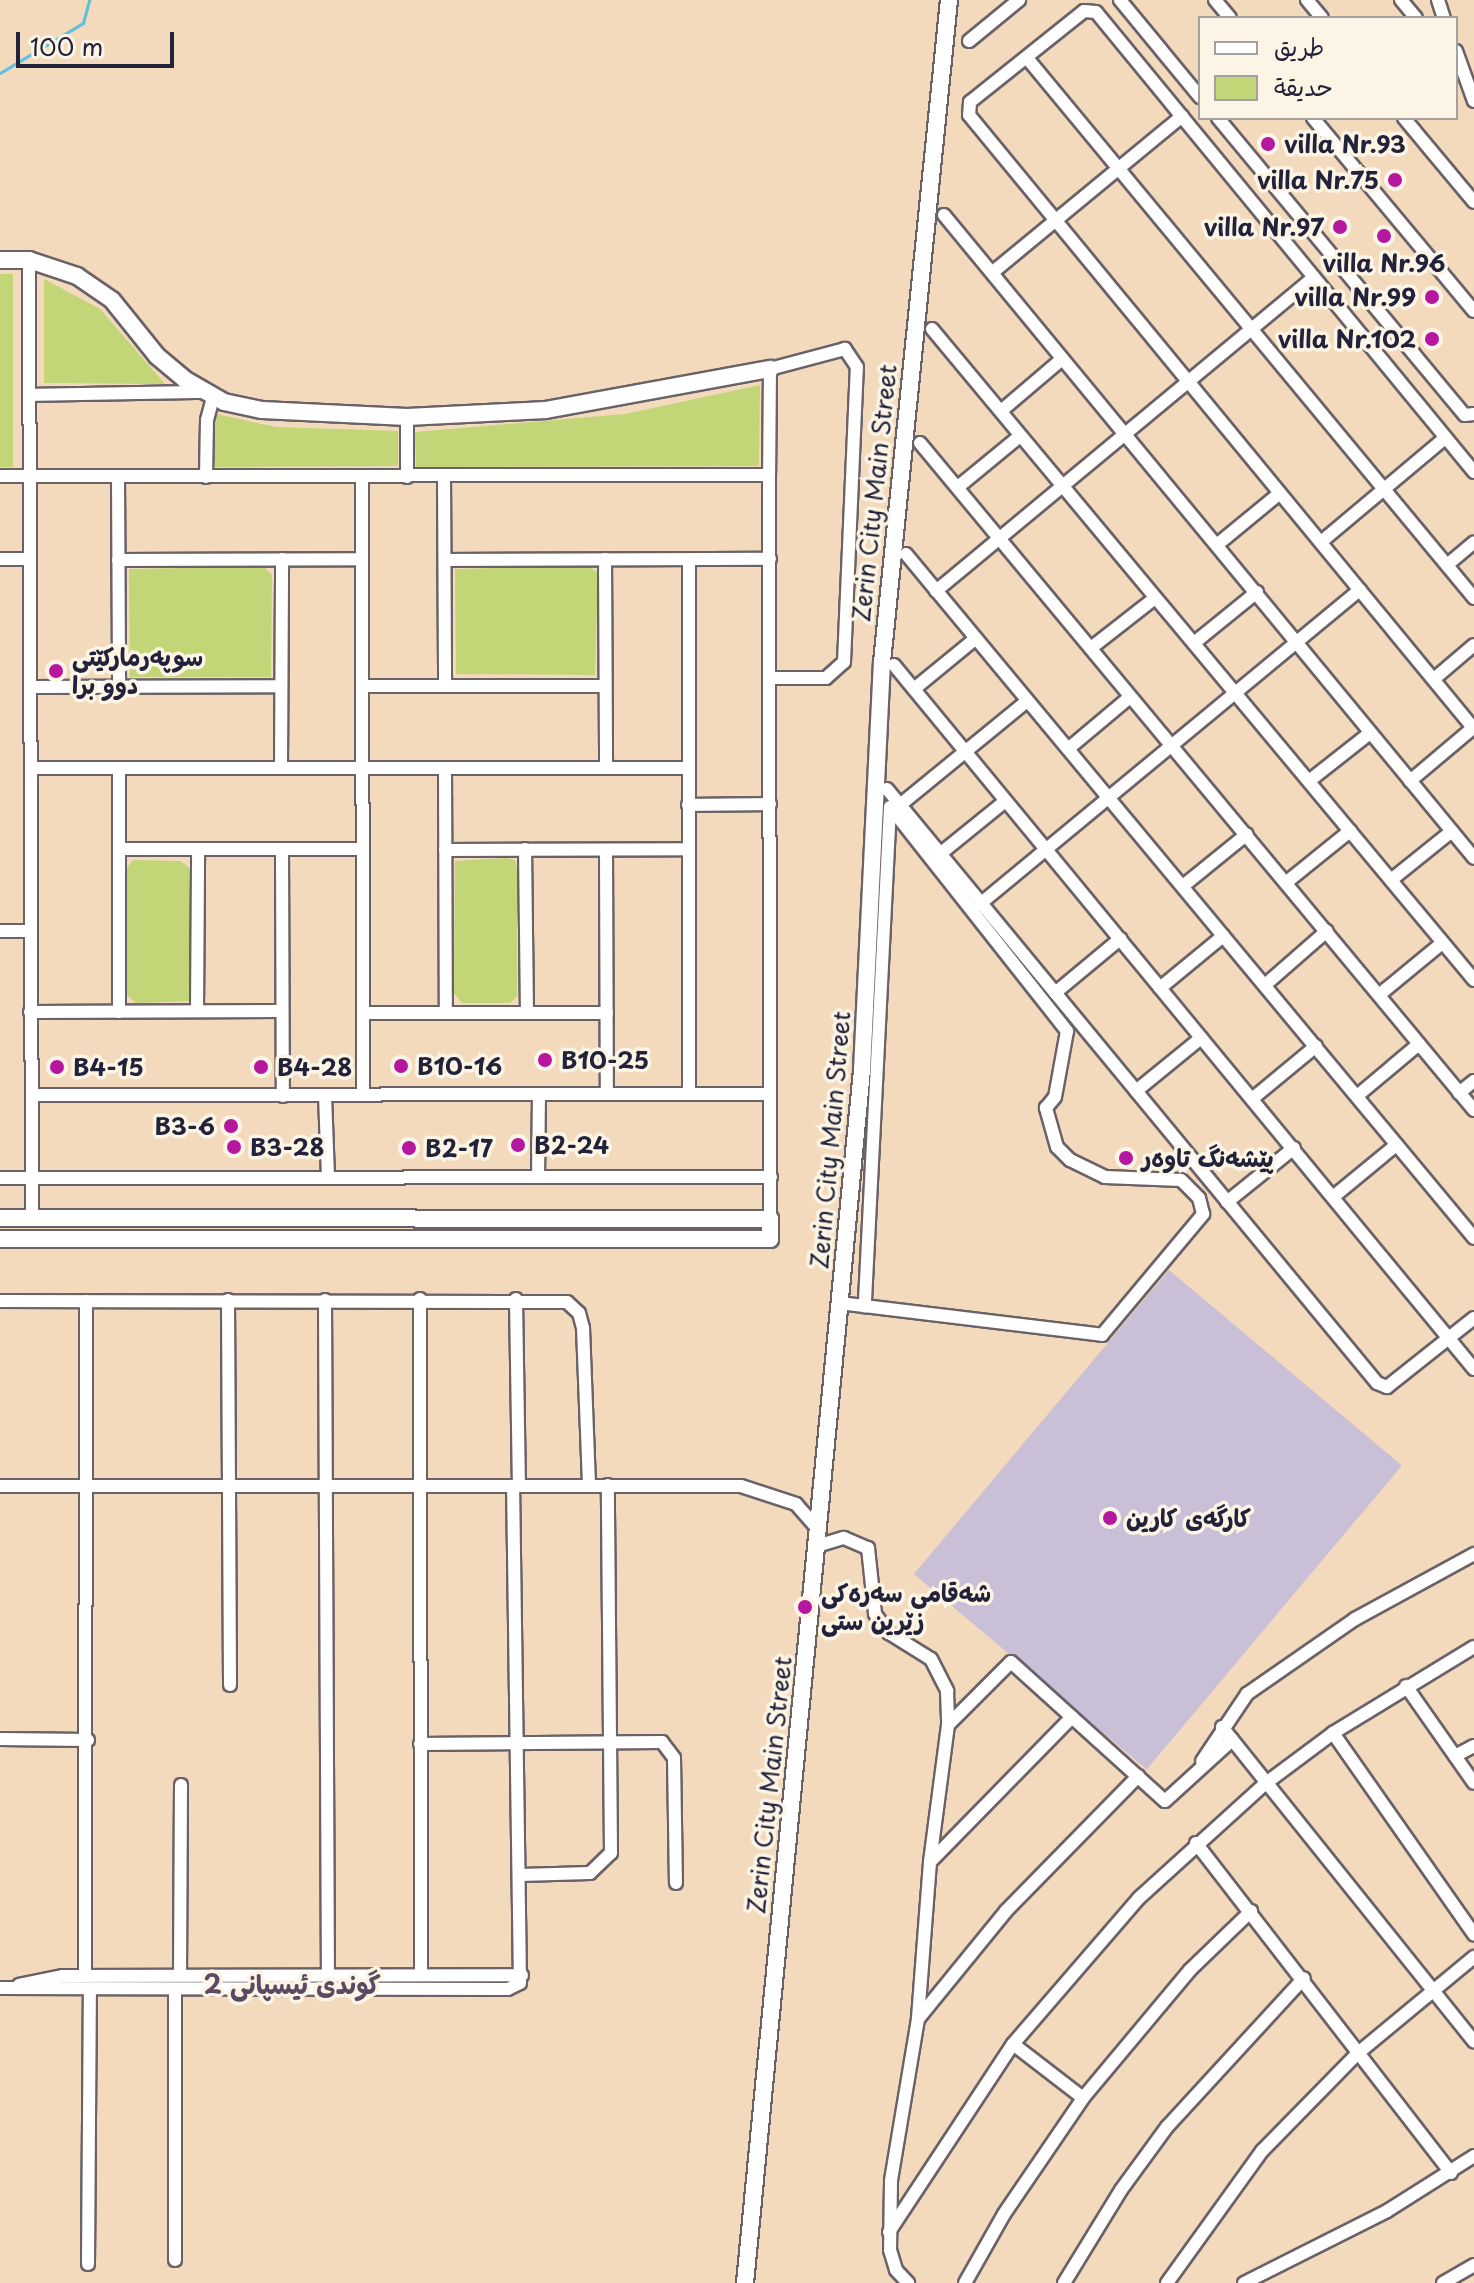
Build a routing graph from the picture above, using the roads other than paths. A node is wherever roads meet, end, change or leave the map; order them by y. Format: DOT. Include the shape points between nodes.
graph roads {
  1 [pos="949,0"];
  2 [pos="1019,0"];
  3 [pos="1120,0"];
  4 [pos="1215,0"];
  5 [pos="1307,0"];
  6 [pos="1401,0"];
  7 [pos="1228,16"];
  8 [pos="1320,16"];
  9 [pos="1414,16"];
  10 [pos="969,41"];
  11 [pos="1027,58"];
  12 [pos="1460,69"];
  13 [pos="1198,95"];
  14 [pos="1474,101"];
  15 [pos="1182,116"];
  16 [pos="1220,120"];
  17 [pos="1315,120"];
  18 [pos="1406,120"];
  19 [pos="1119,169"];
  20 [pos="1474,202"];
  21 [pos="944,215"];
  22 [pos="1057,221"];
  23 [pos="0,260"];
  24 [pos="29,260"];
  25 [pos="993,272"];
  26 [pos="1314,277"];
  27 [pos="1474,311"];
  28 [pos="932,329"];
  29 [pos="1250,329"];
  30 [pos="1062,359"];
  31 [pos="770,369"];
  32 [pos="1187,381"];
  33 [pos="30,395"];
  34 [pos="208,395"];
  35 [pos="1001,411"];
  36 [pos="1474,414"];
  37 [pos="407,417"];
  38 [pos="1124,433"];
  39 [pos="1020,436"];
  40 [pos="1445,438"];
  41 [pos="920,443"];
  42 [pos="1474,472"];
  43 [pos="769,475"];
  44 [pos="0,476"];
  45 [pos="29,476"];
  46 [pos="118,477"];
  47 [pos="206,477"];
  48 [pos="407,477"];
  49 [pos="444,477"];
  50 [pos="362,478"];
  51 [pos="1061,485"];
  52 [pos="958,487"];
  53 [pos="1384,491"];
  54 [pos="1280,493"];
  55 [pos="999,537"];
  56 [pos="1321,542"];
  57 [pos="1474,542"];
  58 [pos="1218,544"];
  59 [pos="906,554"];
  60 [pos="0,559"];
  61 [pos="30,559"];
  62 [pos="282,559"];
  63 [pos="362,559"];
  64 [pos="605,559"];
  65 [pos="770,559"];
  66 [pos="118,560"];
  67 [pos="445,560"];
  68 [pos="689,560"];
  69 [pos="1447,565"];
  70 [pos="1360,590"];
  71 [pos="936,591"];
  72 [pos="1257,592"];
  73 [pos="1155,598"];
  74 [pos="1474,598"];
  75 [pos="975,639"];
  76 [pos="1300,641"];
  77 [pos="1194,643"];
  78 [pos="1474,645"];
  79 [pos="1091,648"];
  80 [pos="894,665"];
  81 [pos="770,678"];
  82 [pos="1434,679"];
  83 [pos="119,686"];
  84 [pos="281,686"];
  85 [pos="363,686"];
  86 [pos="445,686"];
  87 [pos="605,686"];
  88 [pos="31,687"];
  89 [pos="914,689"];
  90 [pos="1239,694"];
  91 [pos="1130,697"];
  92 [pos="1027,701"];
  93 [pos="1474,729"];
  94 [pos="1370,733"];
  95 [pos="1175,747"];
  96 [pos="1068,749"];
  97 [pos="964,753"];
  98 [pos="31,768"];
  99 [pos="119,768"];
  100 [pos="281,768"];
  101 [pos="363,768"];
  102 [pos="445,768"];
  103 [pos="606,768"];
  104 [pos="689,768"];
  105 [pos="1309,781"];
  106 [pos="1410,781"];
  107 [pos="887,789"];
  108 [pos="1107,799"];
  109 [pos="1004,802"];
  110 [pos="770,804"];
  111 [pos="688,805"];
  112 [pos="900,805"];
  113 [pos="1350,831"];
  114 [pos="1452,831"];
  115 [pos="1247,834"];
  116 [pos="119,849"];
  117 [pos="363,849"];
  118 [pos="525,849"];
  119 [pos="688,849"];
  120 [pos="198,850"];
  121 [pos="282,850"];
  122 [pos="445,850"];
  123 [pos="606,850"];
  124 [pos="1043,850"];
  125 [pos="940,854"];
  126 [pos="1474,858"];
  127 [pos="1391,880"];
  128 [pos="1288,881"];
  129 [pos="1183,886"];
  130 [pos="980,904"];
  131 [pos="0,931"];
  132 [pos="29,931"];
  133 [pos="1327,931"];
  134 [pos="1223,936"];
  135 [pos="1120,939"];
  136 [pos="1442,943"];
  137 [pos="1474,980"];
  138 [pos="1265,985"];
  139 [pos="1160,988"];
  140 [pos="1055,993"];
  141 [pos="1379,995"];
  142 [pos="197,1011"];
  143 [pos="281,1011"];
  144 [pos="30,1012"];
  145 [pos="119,1012"];
  146 [pos="446,1012"];
  147 [pos="364,1013"];
  148 [pos="527,1013"];
  149 [pos="607,1013"];
  150 [pos="1201,1038"];
  151 [pos="1419,1044"];
  152 [pos="1316,1046"];
  153 [pos="1474,1081"];
  154 [pos="1136,1091"];
  155 [pos="607,1093"];
  156 [pos="1459,1093"];
  157 [pos="363,1094"];
  158 [pos="539,1094"];
  159 [pos="689,1094"];
  160 [pos="770,1094"];
  161 [pos="32,1095"];
  162 [pos="325,1095"];
  163 [pos="283,1096"];
  164 [pos="1357,1096"];
  165 [pos="1252,1099"];
  166 [pos="1474,1110"];
  167 [pos="1396,1145"];
  168 [pos="1294,1148"];
  169 [pos="328,1177"];
  170 [pos="538,1177"];
  171 [pos="771,1177"];
  172 [pos="0,1178"];
  173 [pos="32,1178"];
  174 [pos="1333,1197"];
  175 [pos="1227,1202"];
  176 [pos="0,1218"];
  177 [pos="32,1218"];
  178 [pos="102,1218"];
  179 [pos="407,1218"];
  180 [pos="770,1219"];
  181 [pos="102,1238"];
  182 [pos="407,1238"];
  183 [pos="1474,1238"];
  184 [pos="0,1239"];
  185 [pos="420,1299"];
  186 [pos="516,1299"];
  187 [pos="840,1299"];
  188 [pos="228,1300"];
  189 [pos="325,1300"];
  190 [pos="0,1301"];
  191 [pos="86,1301"];
  192 [pos="866,1302"];
  193 [pos="1474,1318"];
  194 [pos="1450,1338"];
  195 [pos="1474,1369"];
  196 [pos="608,1485"];
  197 [pos="0,1486"];
  198 [pos="88,1486"];
  199 [pos="516,1486"];
  200 [pos="589,1486"];
  201 [pos="231,1487"];
  202 [pos="327,1487"];
  203 [pos="422,1487"];
  204 [pos="818,1538"];
  205 [pos="1474,1554"];
  206 [pos="1474,1647"];
  207 [pos="230,1685"];
  208 [pos="1406,1686"];
  209 [pos="1072,1717"];
  210 [pos="948,1725"];
  211 [pos="1222,1727"];
  212 [pos="1333,1733"];
  213 [pos="0,1739"];
  214 [pos="88,1740"];
  215 [pos="609,1740"];
  216 [pos="1232,1740"];
  217 [pos="516,1742"];
  218 [pos="420,1744"];
  219 [pos="1474,1746"];
  220 [pos="1455,1756"];
  221 [pos="1195,1773"];
  222 [pos="1138,1776"];
  223 [pos="1266,1783"];
  224 [pos="1474,1783"];
  225 [pos="181,1785"];
  226 [pos="1196,1843"];
  227 [pos="930,1862"];
  228 [pos="520,1875"];
  229 [pos="676,1883"];
  230 [pos="1251,1911"];
  231 [pos="1474,1934"];
  232 [pos="1474,1957"];
  233 [pos="180,1975"];
  234 [pos="328,1975"];
  235 [pos="421,1975"];
  236 [pos="522,1975"];
  237 [pos="85,1976"];
  238 [pos="1304,1978"];
  239 [pos="6,1988"];
  240 [pos="1432,1989"];
  241 [pos="90,1991"];
  242 [pos="175,1991"];
  243 [pos="918,2019"];
  244 [pos="1474,2042"];
  245 [pos="1013,2044"];
  246 [pos="1358,2053"];
  247 [pos="1083,2098"];
  248 [pos="1474,2156"];
  249 [pos="1451,2173"];
  250 [pos="889,2232"];
  251 [pos="175,2260"];
  252 [pos="88,2264"];
  253 [pos="1474,2265"];
  254 [pos="745,2283"];
  255 [pos="908,2283"];
  256 [pos="965,2283"];
  257 [pos="1064,2283"];
  258 [pos="1167,2283"];
  259 [pos="1244,2283"];
  260 [pos="1443,2283"];
  1 -- 187 [label="street, Zerin City Main Street" via="891,555 862,1070"];
  2 -- 10 [label="street"];
  3 -- 13 [label="street"];
  4 -- 7 [label="street"];
  5 -- 8 [label="street"];
  6 -- 9 [label="street"];
  11 -- 15 [label="street" via="1090,9"];
  11 -- 19 [label="street"];
  11 -- 22 [label="street" via="967,110"];
  12 -- 14 [label="street"];
  15 -- 19 [label="street"];
  15 -- 26 [label="street"];
  16 -- 36 [label="street" via="1465,415"];
  17 -- 27 [label="street"];
  18 -- 20 [label="street"];
  19 -- 22 [label="street"];
  19 -- 29 [label="street"];
  21 -- 25 [label="street"];
  22 -- 25 [label="street"];
  22 -- 32 [label="street"];
  23 -- 24 [label="street"];
  24 -- 33 [label="street"];
  24 -- 34 [label="street" via="97,288 157,356"];
  25 -- 30 [label="street"];
  26 -- 29 [label="street"];
  26 -- 40 [label="street"];
  28 -- 35 [label="street"];
  29 -- 32 [label="street"];
  29 -- 53 [label="street"];
  30 -- 35 [label="street"];
  30 -- 38 [label="street"];
  31 -- 37 [label="street" via="546,410"];
  31 -- 43 [label="street"];
  31 -- 81 [label="street" via="837,349 851,351 857,367 844,662 826,678"];
  32 -- 38 [label="street"];
  32 -- 54 [label="street"];
  33 -- 34 [label="street"];
  33 -- 45 [label="street"];
  34 -- 37 [label="street" via="279,413"];
  34 -- 47 [label="street"];
  35 -- 39 [label="street"];
  37 -- 48 [label="street"];
  38 -- 51 [label="street"];
  38 -- 58 [label="street"];
  39 -- 51 [label="street"];
  39 -- 52 [label="street"];
  40 -- 42 [label="street"];
  40 -- 53 [label="street"];
  41 -- 52 [label="street"];
  43 -- 49 [label="street"];
  43 -- 65 [label="street"];
  44 -- 45 [label="street"];
  45 -- 46 [label="street"];
  45 -- 61 [label="street"];
  46 -- 47 [label="street"];
  46 -- 66 [label="street"];
  47 -- 50 [label="street"];
  48 -- 49 [label="street"];
  48 -- 50 [label="street"];
  49 -- 67 [label="street"];
  50 -- 63 [label="street"];
  51 -- 55 [label="street"];
  51 -- 73 [label="street"];
  52 -- 55 [label="street"];
  53 -- 56 [label="street"];
  53 -- 69 [label="street"];
  54 -- 56 [label="street"];
  54 -- 58 [label="street"];
  55 -- 71 [label="street"];
  55 -- 79 [label="street"];
  56 -- 70 [label="street"];
  57 -- 69 [label="street"];
  58 -- 72 [label="street"];
  59 -- 71 [label="street"];
  60 -- 61 [label="street"];
  61 -- 88 [label="street"];
  62 -- 63 [label="street"];
  62 -- 66 [label="street"];
  62 -- 84 [label="street"];
  63 -- 85 [label="street"];
  64 -- 67 [label="street"];
  64 -- 68 [label="street"];
  64 -- 87 [label="street"];
  65 -- 68 [label="street"];
  65 -- 81 [label="street"];
  66 -- 83 [label="street"];
  67 -- 86 [label="street"];
  68 -- 104 [label="street"];
  69 -- 74 [label="street"];
  70 -- 76 [label="street"];
  70 -- 82 [label="street"];
  71 -- 75 [label="street"];
  72 -- 76 [label="street"];
  72 -- 77 [label="street"];
  73 -- 77 [label="street"];
  73 -- 79 [label="street"];
  75 -- 89 [label="street"];
  75 -- 92 [label="street"];
  76 -- 90 [label="street"];
  76 -- 94 [label="street"];
  77 -- 90 [label="street"];
  78 -- 82 [label="street"];
  79 -- 91 [label="street"];
  80 -- 89 [label="street"];
  81 -- 110 [label="street"];
  82 -- 93 [label="street"];
  83 -- 84 [label="street"];
  83 -- 88 [label="street"];
  84 -- 100 [label="street"];
  85 -- 86 [label="street"];
  85 -- 101 [label="street"];
  86 -- 87 [label="street"];
  87 -- 103 [label="street"];
  88 -- 98 [label="street"];
  89 -- 97 [label="street"];
  90 -- 95 [label="street"];
  90 -- 105 [label="street"];
  91 -- 95 [label="street"];
  91 -- 96 [label="street"];
  92 -- 96 [label="street"];
  92 -- 97 [label="street"];
  93 -- 106 [label="street"];
  94 -- 105 [label="street"];
  94 -- 106 [label="street"];
  95 -- 108 [label="street"];
  95 -- 115 [label="street"];
  96 -- 108 [label="street"];
  97 -- 109 [label="street"];
  97 -- 112 [label="street"];
  98 -- 99 [label="street"];
  98 -- 132 [label="street"];
  99 -- 100 [label="street"];
  99 -- 116 [label="street"];
  100 -- 101 [label="street"];
  101 -- 102 [label="street"];
  101 -- 117 [label="street"];
  102 -- 103 [label="street"];
  102 -- 122 [label="street"];
  103 -- 104 [label="street"];
  104 -- 111 [label="street"];
  105 -- 113 [label="street"];
  106 -- 114 [label="street"];
  107 -- 112 [label="street"];
  108 -- 124 [label="street"];
  108 -- 129 [label="street"];
  109 -- 124 [label="street"];
  109 -- 125 [label="street"];
  110 -- 111 [label="street"];
  110 -- 160 [label="street"];
  111 -- 119 [label="street"];
  112 -- 125 [label="street"];
  113 -- 127 [label="street"];
  113 -- 128 [label="street"];
  114 -- 126 [label="street"];
  114 -- 127 [label="street"];
  115 -- 128 [label="street"];
  115 -- 129 [label="street"];
  116 -- 120 [label="street"];
  116 -- 145 [label="street"];
  117 -- 121 [label="street"];
  117 -- 147 [label="street"];
  118 -- 122 [label="street"];
  118 -- 123 [label="street"];
  118 -- 148 [label="street"];
  119 -- 123 [label="street"];
  119 -- 159 [label="street"];
  120 -- 121 [label="street"];
  120 -- 142 [label="street"];
  121 -- 143 [label="street"];
  122 -- 146 [label="street"];
  123 -- 149 [label="street"];
  124 -- 130 [label="street"];
  124 -- 135 [label="street"];
  125 -- 130 [label="street"];
  127 -- 136 [label="street"];
  128 -- 133 [label="street"];
  129 -- 134 [label="street"];
  130 -- 140 [label="street"];
  131 -- 132 [label="street"];
  132 -- 144 [label="street"];
  133 -- 138 [label="street"];
  133 -- 141 [label="street"];
  134 -- 138 [label="street"];
  134 -- 139 [label="street"];
  135 -- 139 [label="street"];
  135 -- 140 [label="street"];
  136 -- 137 [label="street"];
  136 -- 141 [label="street"];
  138 -- 152 [label="street"];
  139 -- 150 [label="street"];
  140 -- 154 [label="street"];
  141 -- 151 [label="street"];
  142 -- 143 [label="street"];
  142 -- 145 [label="street"];
  143 -- 163 [label="street"];
  144 -- 145 [label="street"];
  144 -- 161 [label="street"];
  146 -- 147 [label="street"];
  146 -- 148 [label="street"];
  147 -- 157 [label="street"];
  148 -- 149 [label="street"];
  149 -- 155 [label="street"];
  150 -- 154 [label="street"];
  150 -- 165 [label="street"];
  151 -- 156 [label="street"];
  151 -- 164 [label="street"];
  152 -- 164 [label="street"];
  152 -- 165 [label="street"];
  153 -- 156 [label="street"];
  154 -- 175 [label="street"];
  155 -- 158 [label="street"];
  155 -- 159 [label="street"];
  156 -- 166 [label="street"];
  157 -- 158 [label="street"];
  157 -- 162 [label="street"];
  158 -- 170 [label="street"];
  159 -- 160 [label="street"];
  160 -- 171 [label="street"];
  161 -- 163 [label="street"];
  161 -- 173 [label="street"];
  162 -- 163 [label="street"];
  162 -- 169 [label="street"];
  164 -- 167 [label="street"];
  165 -- 168 [label="street"];
  167 -- 174 [label="street"];
  167 -- 183 [label="street"];
  168 -- 174 [label="street"];
  168 -- 175 [label="street"];
  169 -- 170 [label="street"];
  169 -- 173 [label="street"];
  170 -- 171 [label="street"];
  171 -- 180 [label="street"];
  172 -- 173 [label="street"];
  173 -- 177 [label="street"];
  174 -- 194 [label="street"];
  175 -- 194 [label="street" via="1380,1386 1391,1385"];
  176 -- 177 [label="street"];
  177 -- 178 [label="street"];
  178 -- 179 [label="street"];
  178 -- 181 [label="street"];
  179 -- 180 [label="street"];
  179 -- 182 [label="street"];
  180 -- 182 [label="street" via="770,1239"];
  181 -- 182 [label="street"];
  181 -- 184 [label="street"];
  185 -- 186 [label="street"];
  185 -- 189 [label="street"];
  185 -- 203 [label="street"];
  186 -- 199 [label="street"];
  186 -- 200 [label="street" via="567,1302 583,1320"];
  187 -- 192 [label="street"];
  187 -- 204 [label="street, Zerin City Main Street"];
  188 -- 189 [label="street"];
  188 -- 191 [label="street"];
  188 -- 201 [label="street"];
  189 -- 202 [label="street"];
  190 -- 191 [label="street"];
  191 -- 198 [label="street"];
  192 -- 192 [label="street" via="1102,1335 1203,1214 1199,1198 1181,1180 1105,1177 1057,1147 1046,1108 1055,1097 1067,1031 890,807"];
  193 -- 194 [label="street"];
  194 -- 195 [label="street"];
  196 -- 200 [label="street"];
  196 -- 204 [label="street" via="760,1488 796,1504"];
  196 -- 215 [label="street"];
  197 -- 198 [label="street"];
  198 -- 201 [label="street"];
  198 -- 214 [label="street"];
  199 -- 200 [label="street"];
  199 -- 203 [label="street"];
  199 -- 217 [label="street"];
  201 -- 202 [label="street"];
  201 -- 207 [label="street"];
  202 -- 203 [label="street"];
  202 -- 234 [label="street"];
  203 -- 218 [label="street"];
  204 -- 210 [label="street" via="844,1538 868,1548 875,1614 889,1633 939,1668 947,1691"];
  204 -- 254 [label="street, Zerin City Main Street"];
  205 -- 211 [label="street" via="1324,1639 1247,1694"];
  206 -- 208 [label="street"];
  208 -- 212 [label="street"];
  208 -- 220 [label="street"];
  209 -- 210 [label="street" via="1011,1662"];
  209 -- 222 [label="street"];
  209 -- 227 [label="street"];
  210 -- 227 [label="street"];
  211 -- 216 [label="street"];
  211 -- 221 [label="street"];
  212 -- 223 [label="street"];
  212 -- 231 [label="street"];
  213 -- 214 [label="street"];
  214 -- 237 [label="street"];
  215 -- 217 [label="street"];
  215 -- 228 [label="street" via="607,1862 590,1873"];
  215 -- 229 [label="street" via="655,1740 672,1752"];
  216 -- 221 [label="street"];
  216 -- 223 [label="street"];
  217 -- 218 [label="street"];
  217 -- 228 [label="street"];
  218 -- 235 [label="street"];
  219 -- 220 [label="street"];
  220 -- 224 [label="street"];
  221 -- 222 [label="street" via="1165,1801"];
  222 -- 243 [label="street" via="1006,1911"];
  223 -- 226 [label="street"];
  223 -- 240 [label="street"];
  225 -- 233 [label="street"];
  226 -- 230 [label="street"];
  226 -- 245 [label="street" via="1068,1976"];
  227 -- 243 [label="street"];
  228 -- 236 [label="street"];
  230 -- 238 [label="street"];
  230 -- 247 [label="street" via="1190,1970"];
  232 -- 240 [label="street"];
  233 -- 234 [label="street"];
  233 -- 237 [label="street"];
  234 -- 235 [label="street"];
  235 -- 236 [label="street"];
  236 -- 242 [label="street" via="517,1987 508,1989"];
  237 -- 239 [label="street" via="49,1977"];
  238 -- 246 [label="street"];
  238 -- 257 [label="street" via="1167,2127"];
  239 -- 241 [label="street"];
  240 -- 244 [label="street"];
  240 -- 246 [label="street"];
  241 -- 242 [label="street"];
  241 -- 252 [label="street"];
  242 -- 251 [label="street"];
  243 -- 250 [label="street" via="895,2148"];
  245 -- 247 [label="street"];
  245 -- 250 [label="street"];
  246 -- 249 [label="street"];
  246 -- 258 [label="street" via="1262,2151"];
  247 -- 256 [label="street" via="1004,2214"];
  248 -- 249 [label="street"];
  249 -- 259 [label="street"];
  250 -- 255 [label="street" via="896,2270"];
  253 -- 260 [label="street"];
}
